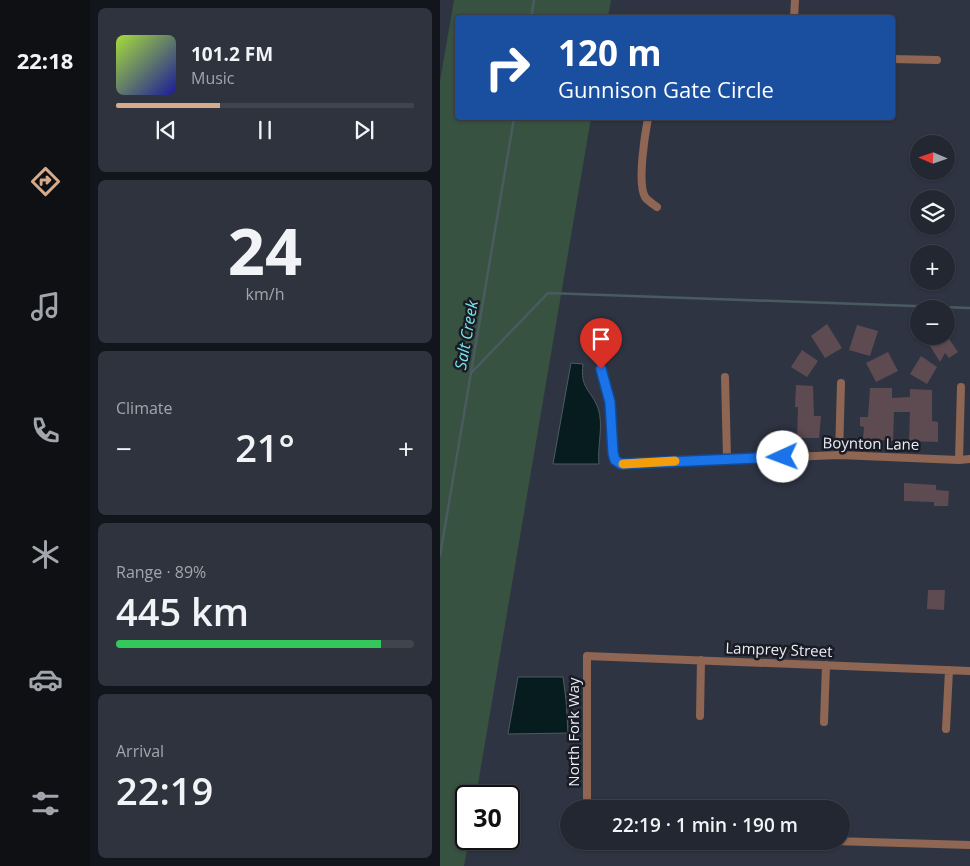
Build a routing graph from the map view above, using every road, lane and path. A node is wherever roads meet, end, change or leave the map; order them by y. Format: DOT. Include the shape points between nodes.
graph roads {
  1 [pos="795,0"];
  2 [pos="794,15"];
  3 [pos="895,59"];
  4 [pos="937,60"];
  5 [pos="648,120"];
  6 [pos="657,207"];
  7 [pos="601,369"];
  8 [pos="725,377"];
  9 [pos="841,383"];
  10 [pos="961,387"];
  11 [pos="839,455"];
  12 [pos="727,458"];
  13 [pos="970,459"];
  14 [pos="958,460"];
  15 [pos="587,656"];
  16 [pos="701,660"];
  17 [pos="826,665"];
  18 [pos="949,670"];
  19 [pos="970,670"];
  20 [pos="700,716"];
  21 [pos="824,722"];
  22 [pos="946,729"];
  23 [pos="587,800"];
  24 [pos="850,842"];
  25 [pos="970,846"];
  1 -- 2 [label="street"];
  3 -- 4 [label="street"];
  5 -- 6 [label="street" via="642,188 646,198"];
  7 -- 12 [label="street, Boynton Lane" via="610,402 615,460 621,464"];
  8 -- 12 [label="street"];
  9 -- 11 [label="street"];
  10 -- 14 [label="street"];
  11 -- 12 [label="street, Boynton Lane"];
  11 -- 14 [label="street, Boynton Lane"];
  13 -- 14 [label="street, Boynton Lane"];
  15 -- 16 [label="street, Lamprey Street"];
  15 -- 23 [label="street, North Fork Way"];
  16 -- 17 [label="street, Lamprey Street"];
  16 -- 20 [label="street"];
  17 -- 18 [label="street, Lamprey Street"];
  17 -- 21 [label="street"];
  18 -- 19 [label="street, Lamprey Street"];
  18 -- 22 [label="street"];
  24 -- 25 [label="street"];
}
